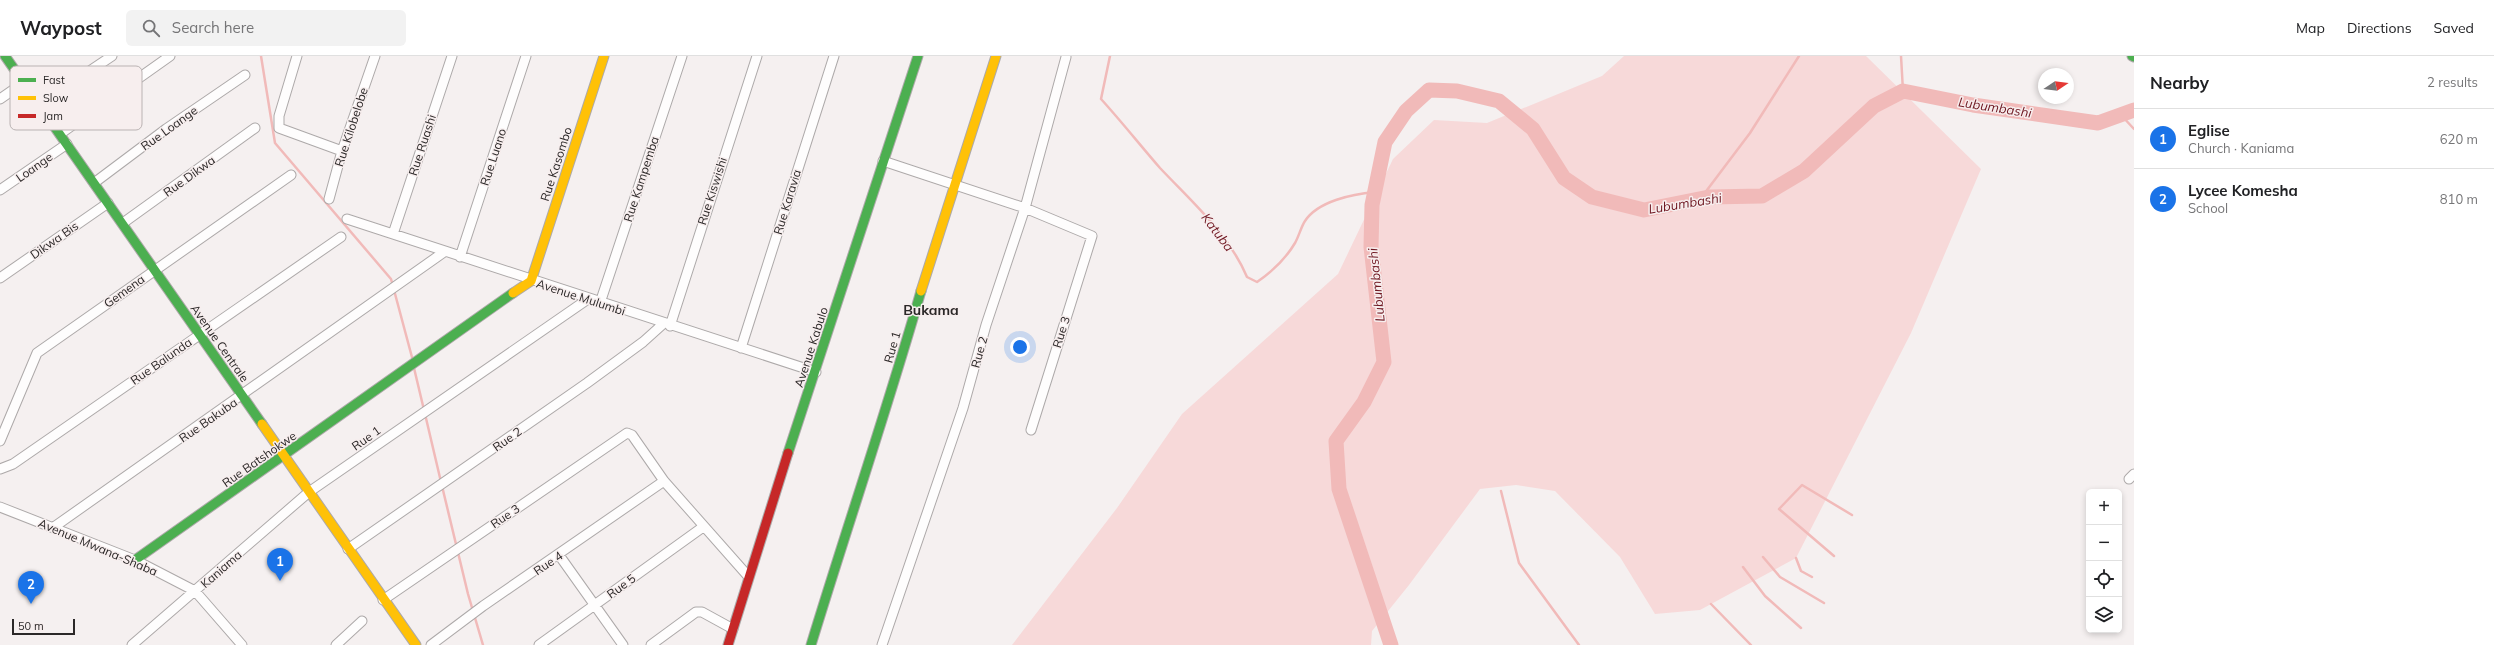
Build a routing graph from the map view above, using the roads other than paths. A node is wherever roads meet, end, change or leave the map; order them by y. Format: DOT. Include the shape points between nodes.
graph roads {
  1 [pos="5,56"];
  2 [pos="112,56"];
  3 [pos="170,56"];
  4 [pos="375,56"];
  5 [pos="452,56"];
  6 [pos="526,56"];
  7 [pos="604,56"];
  8 [pos="682,56"];
  9 [pos="756,56"];
  10 [pos="834,56"];
  11 [pos="918,56"];
  12 [pos="996,56"];
  13 [pos="1066,57"];
  14 [pos="295,58"];
  15 [pos="12,66"];
  16 [pos="97,66"];
  17 [pos="245,75"];
  18 [pos="142,76"];
  19 [pos="10,93"];
  20 [pos="0,100"];
  21 [pos="255,128"];
  22 [pos="57,130"];
  23 [pos="66,130"];
  24 [pos="60,134"];
  25 [pos="67,144"];
  26 [pos="342,151"];
  27 [pos="883,161"];
  28 [pos="291,175"];
  29 [pos="94,183"];
  30 [pos="956,185"];
  31 [pos="0,190"];
  32 [pos="329,199"];
  33 [pos="108,203"];
  34 [pos="1025,208"];
  35 [pos="347,219"];
  36 [pos="123,223"];
  37 [pos="393,234"];
  38 [pos="341,237"];
  39 [pos="444,252"];
  40 [pos="460,257"];
  41 [pos="154,269"];
  42 [pos="0,278"];
  43 [pos="531,281"];
  44 [pos="588,299"];
  45 [pos="600,303"];
  46 [pos="667,325"];
  47 [pos="199,334"];
  48 [pos="741,348"];
  49 [pos="816,372"];
  50 [pos="243,396"];
  51 [pos="1031,430"];
  52 [pos="0,441"];
  53 [pos="284,456"];
  54 [pos="0,469"];
  55 [pos="664,481"];
  56 [pos="309,492"];
  57 [pos="0,507"];
  58 [pos="54,527"];
  59 [pos="703,527"];
  60 [pos="348,549"];
  61 [pos="559,555"];
  62 [pos="135,560"];
  63 [pos="748,576"];
  64 [pos="195,591"];
  65 [pos="383,600"];
  66 [pos="595,605"];
  67 [pos="362,621"];
  68 [pos="733,629"];
  69 [pos="136,644"];
  70 [pos="242,645"];
  71 [pos="336,645"];
  72 [pos="416,645"];
  73 [pos="431,645"];
  74 [pos="539,645"];
  75 [pos="623,645"];
  76 [pos="651,645"];
  77 [pos="728,645"];
  78 [pos="812,645"];
  79 [pos="882,645"];
  1 -- 15 [label="street, Avenue Centrale"];
  2 -- 16 [label="street"];
  3 -- 18 [label="street"];
  4 -- 26 [label="street, Rue Kilobelobe"];
  5 -- 37 [label="street, Rue Ruashi"];
  6 -- 40 [label="street, Rue Luano"];
  7 -- 43 [label="street, Rue Kasombo"];
  8 -- 45 [label="street, Rue Kampemba"];
  9 -- 46 [label="street, Rue Kiswishi"];
  10 -- 48 [label="street, Rue Karavia"];
  11 -- 27 [label="street, Avenue Kabulo"];
  12 -- 30 [label="street, Rue 1"];
  13 -- 34 [label="street, Rue 2"];
  14 -- 26 [label="street" via="279,116 279,128"];
  17 -- 29 [label="street, Rue Loange" via="166,129"];
  19 -- 20 [label="street"];
  21 -- 36 [label="street, Rue Dikwa"];
  22 -- 24 [label="street, Avenue Centrale"];
  23 -- 24 [label="street"];
  24 -- 25 [label="street, Avenue Centrale"];
  25 -- 29 [label="street, Avenue Centrale"];
  25 -- 31 [label="street, Loange"];
  26 -- 32 [label="street, Rue Kilobelobe"];
  27 -- 30 [label="street"];
  27 -- 49 [label="street, Avenue Kabulo"];
  28 -- 41 [label="street, Gemena"];
  29 -- 33 [label="street, Avenue Centrale"];
  30 -- 34 [label="street"];
  30 -- 78 [label="street, Rue 1" via="923,284 894,386 852,510"];
  33 -- 36 [label="street, Avenue Centrale"];
  33 -- 42 [label="street, Dikwa Bis"];
  34 -- 51 [label="street, Rue 3" via="1092,236"];
  34 -- 79 [label="street, Rue 2" via="986,325 963,408"];
  35 -- 37 [label="street, Avenue Mulumbi"];
  36 -- 41 [label="street, Avenue Centrale"];
  37 -- 39 [label="street, Avenue Mulumbi"];
  38 -- 47 [label="street, Rue Balunda"];
  39 -- 40 [label="street, Avenue Mulumbi"];
  39 -- 50 [label="street, Rue Bakuba"];
  40 -- 43 [label="street, Avenue Mulumbi"];
  41 -- 47 [label="street, Avenue Centrale"];
  41 -- 52 [label="street, Gemena" via="37,353"];
  43 -- 44 [label="street, Avenue Mulumbi"];
  43 -- 53 [label="street, Rue Batshokwe"];
  44 -- 45 [label="street, Avenue Mulumbi"];
  44 -- 56 [label="street, Rue 1"];
  45 -- 46 [label="street, Avenue Mulumbi"];
  46 -- 48 [label="street, Avenue Mulumbi"];
  46 -- 60 [label="street, Rue 2"];
  47 -- 50 [label="street, Avenue Centrale"];
  47 -- 54 [label="street, Rue Balunda" via="13,464"];
  48 -- 49 [label="street, Avenue Mulumbi"];
  49 -- 63 [label="street, Avenue Kabulo"];
  50 -- 53 [label="street, Avenue Centrale"];
  50 -- 58 [label="street, Rue Bakuba"];
  53 -- 56 [label="street, Avenue Centrale"];
  53 -- 62 [label="street, Rue Batshokwe"];
  55 -- 59 [label="street"];
  55 -- 61 [label="street, Rue 4"];
  55 -- 65 [label="street, Rue 3" via="632,435 627,433"];
  56 -- 60 [label="street, Avenue Centrale"];
  56 -- 64 [label="street, Kaniama"];
  57 -- 58 [label="street, Avenue Mwana-Shaba"];
  58 -- 62 [label="street, Avenue Mwana-Shaba"];
  59 -- 63 [label="street"];
  59 -- 66 [label="street, Rue 5"];
  60 -- 65 [label="street, Avenue Centrale"];
  61 -- 66 [label="street"];
  61 -- 73 [label="street, Rue 4"];
  62 -- 64 [label="street, Avenue Mwana-Shaba"];
  63 -- 68 [label="street, Avenue Kabulo"];
  64 -- 69 [label="street, Kaniama"];
  64 -- 70 [label="street"];
  65 -- 72 [label="street, Avenue Centrale"];
  66 -- 74 [label="street, Rue 5"];
  66 -- 75 [label="street"];
  67 -- 71 [label="street"];
  68 -- 76 [label="street" via="702,612 696,612"];
  68 -- 77 [label="street, Avenue Kabulo"];
}
